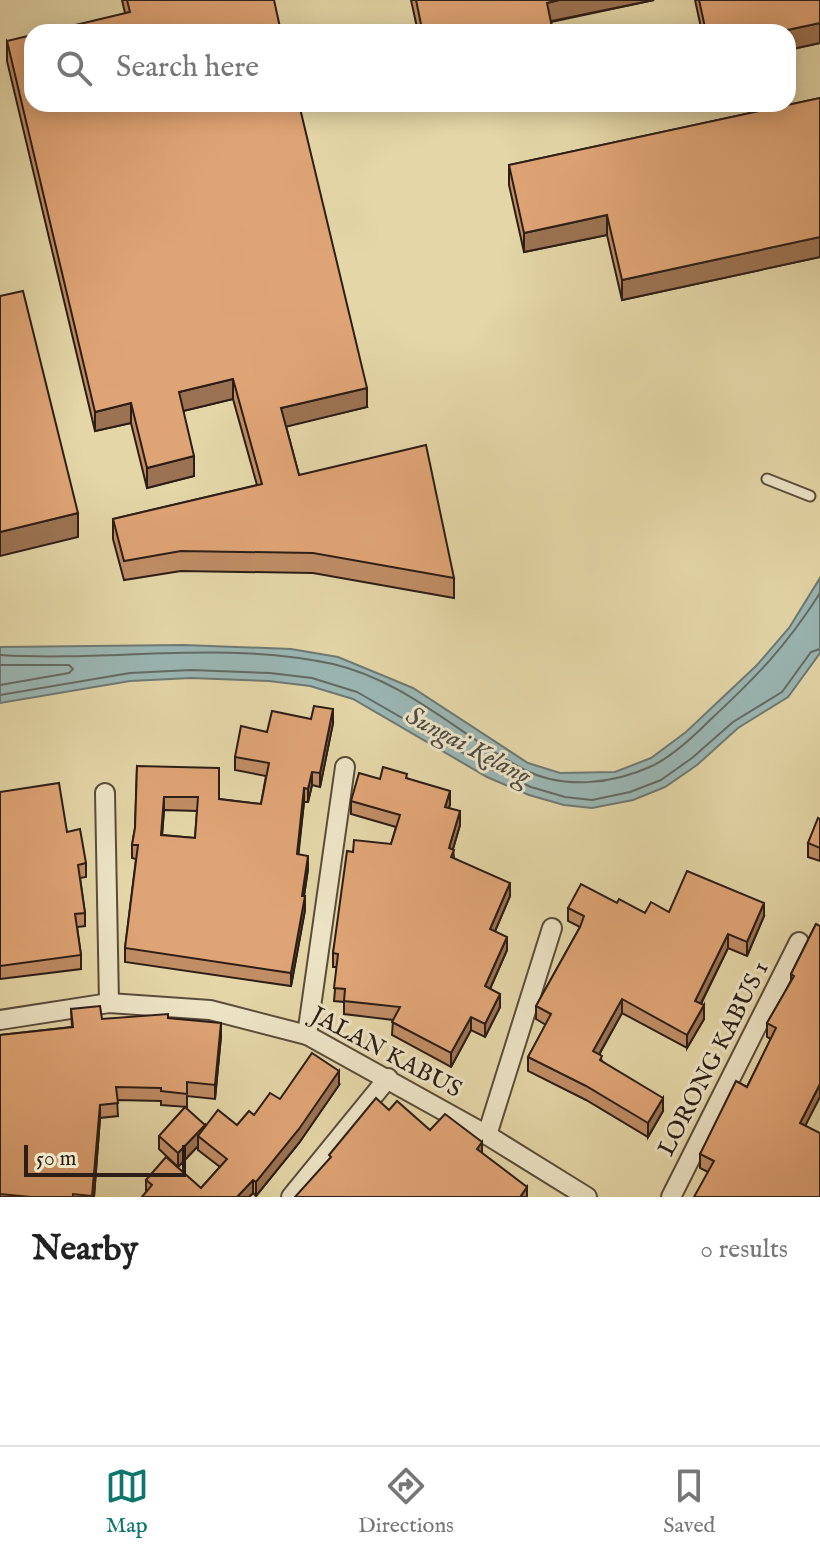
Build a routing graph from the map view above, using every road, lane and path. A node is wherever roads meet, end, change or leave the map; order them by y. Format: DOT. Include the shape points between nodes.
graph roads {
  1 [pos="767,479"];
  2 [pos="810,496"];
  3 [pos="345,767"];
  4 [pos="105,793"];
  5 [pos="552,928"];
  6 [pos="799,942"];
  7 [pos="109,1003"];
  8 [pos="0,1020"];
  9 [pos="307,1035"];
  10 [pos="388,1078"];
  11 [pos="487,1135"];
  12 [pos="577,1194"];
  13 [pos="291,1197"];
  14 [pos="671,1197"];
  1 -- 2 [label="lane"];
  3 -- 9 [label="street"];
  4 -- 7 [label="street"];
  5 -- 11 [label="street"];
  6 -- 14 [label="street, LORONG KABUS 1"];
  7 -- 8 [label="street, JALAN KABUS"];
  7 -- 9 [label="street, JALAN KABUS" via="210,1010"];
  9 -- 10 [label="street, JALAN KABUS"];
  10 -- 11 [label="street, JALAN KABUS"];
  10 -- 13 [label="street"];
  11 -- 12 [label="street, JALAN KABUS"];
}
